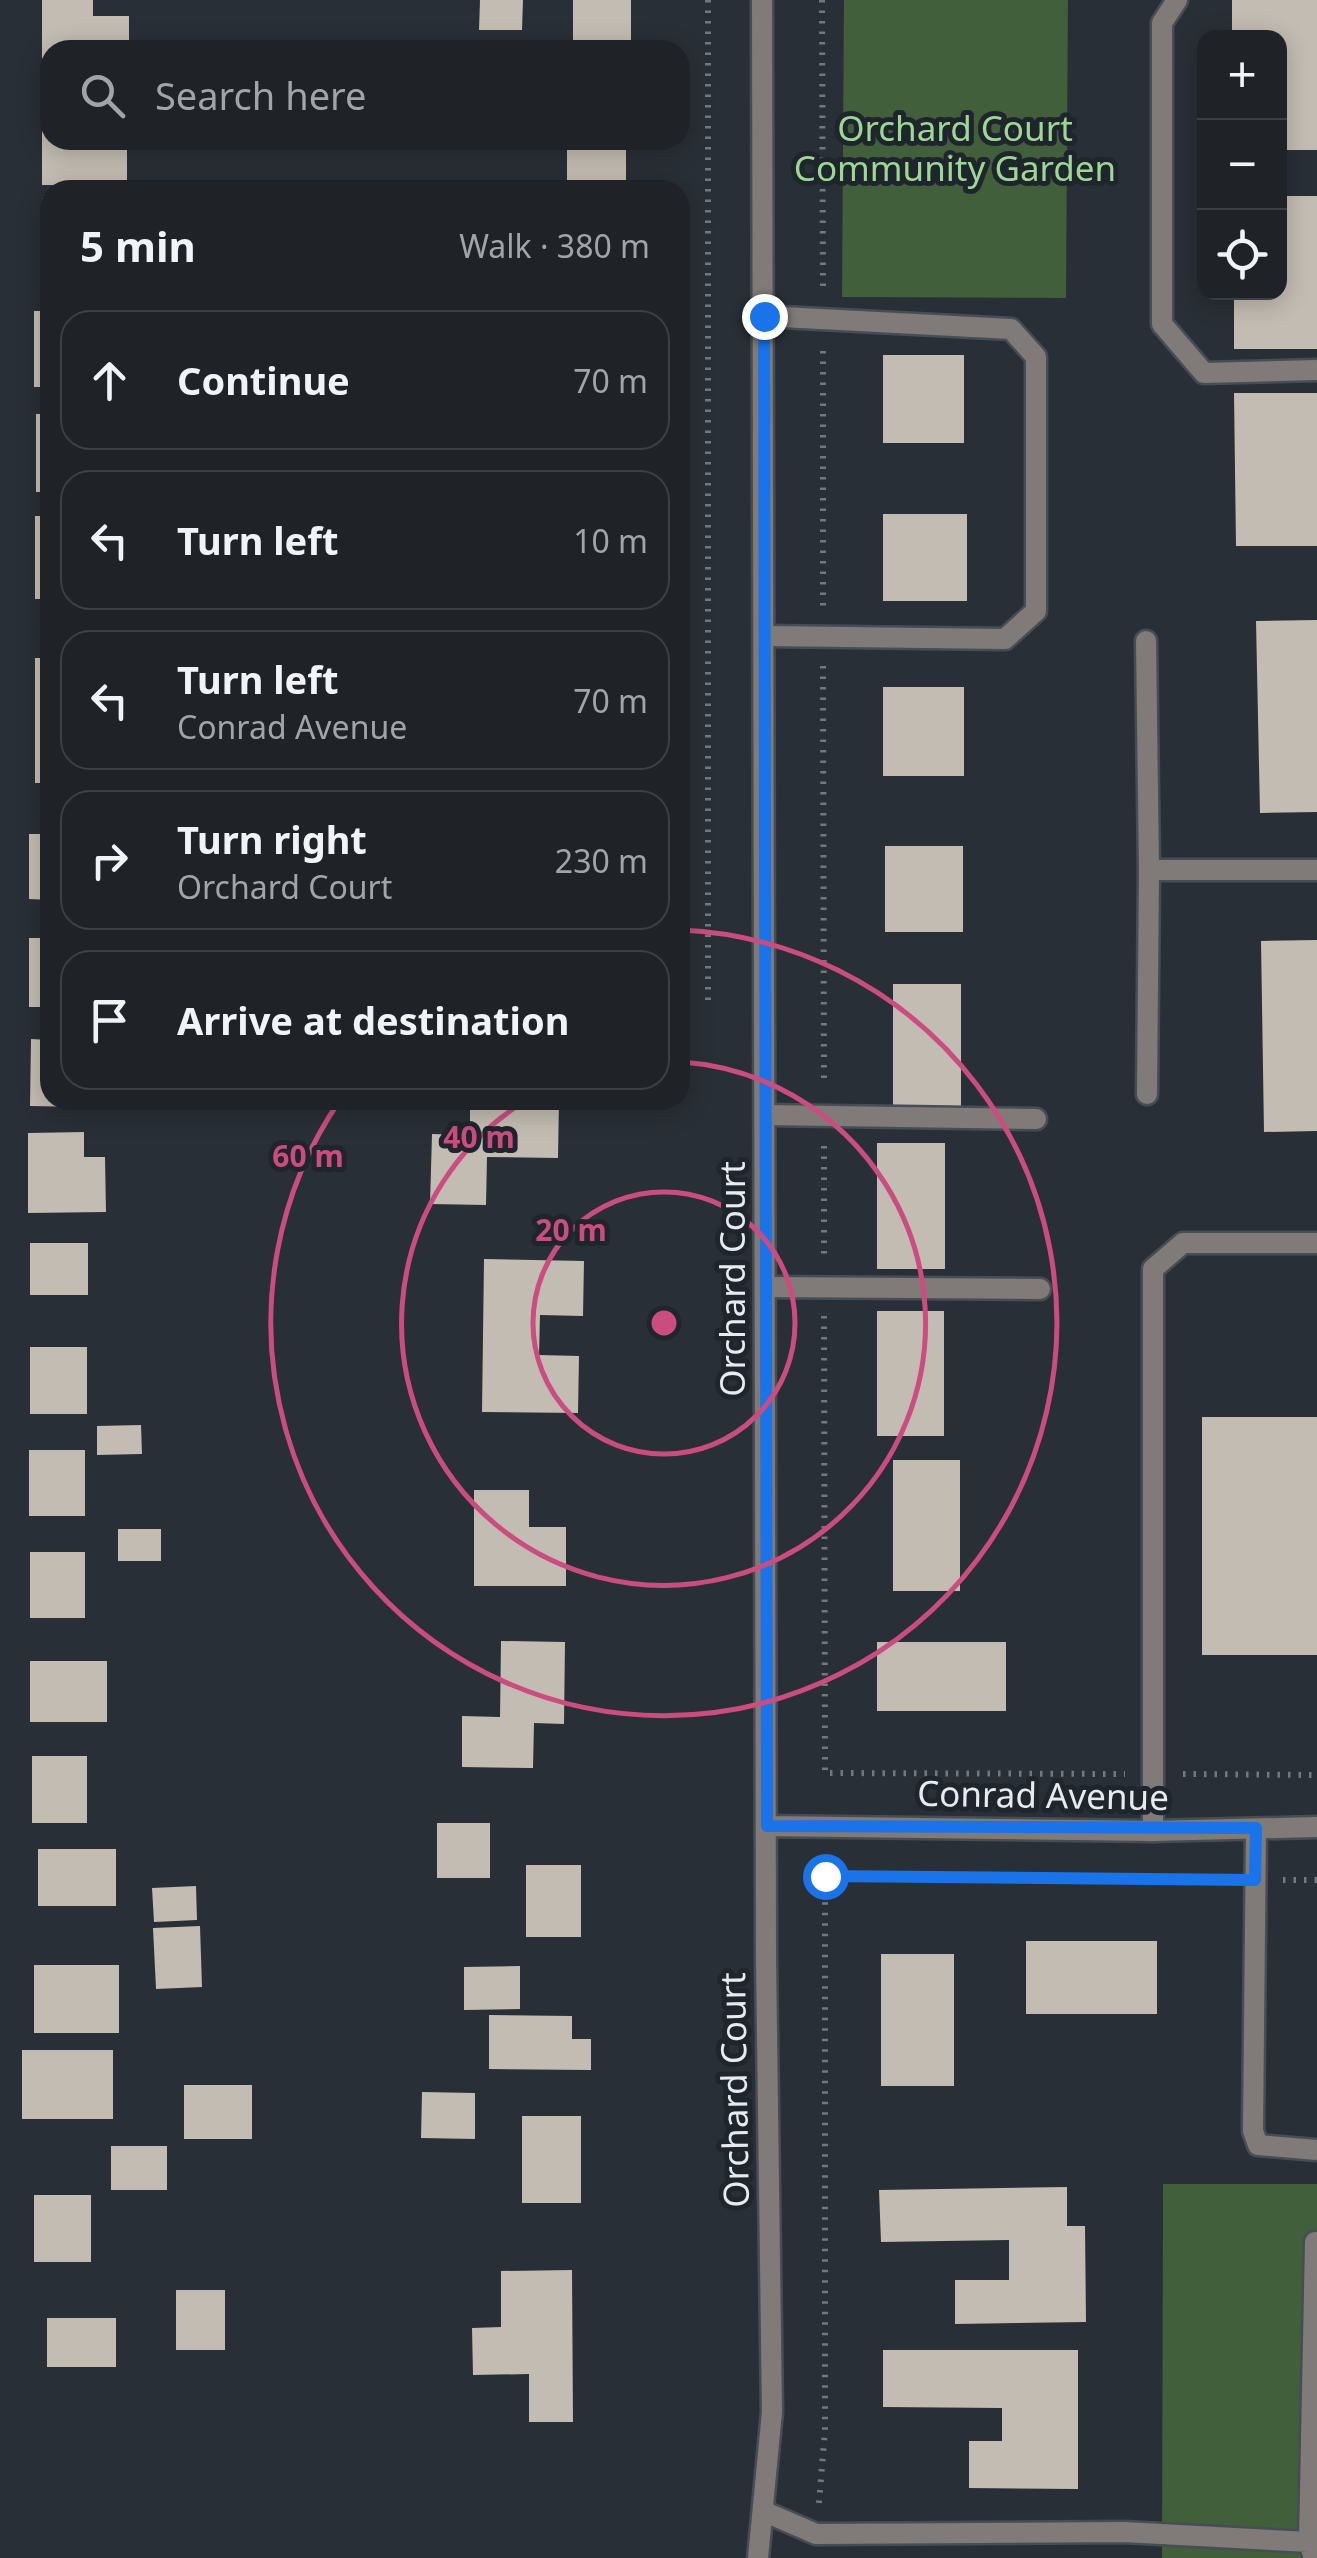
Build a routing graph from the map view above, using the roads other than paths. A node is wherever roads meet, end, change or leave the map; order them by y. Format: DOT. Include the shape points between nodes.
graph roads {
  1 [pos="762,0"];
  2 [pos="1176,0"];
  3 [pos="764,316"];
  4 [pos="1317,370"];
  5 [pos="766,636"];
  6 [pos="1146,641"];
  7 [pos="1148,870"];
  8 [pos="1317,870"];
  9 [pos="1147,1094"];
  10 [pos="766,1116"];
  11 [pos="1036,1119"];
  12 [pos="1317,1244"];
  13 [pos="766,1287"];
  14 [pos="1040,1288"];
  15 [pos="767,1826"];
  16 [pos="1256,1828"];
  17 [pos="1317,1828"];
  18 [pos="1153,1831"];
  19 [pos="1317,2150"];
  20 [pos="1315,2242"];
  21 [pos="764,2512"];
  22 [pos="1311,2550"];
  23 [pos="758,2558"];
  1 -- 3 [label="street, Orchard Court"];
  2 -- 4 [label="street" via="1162,23 1162,324 1204,373"];
  3 -- 5 [label="street, Orchard Court"];
  3 -- 5 [label="street" via="1010,329 1036,357 1036,611 1004,639"];
  5 -- 10 [label="street, Orchard Court"];
  6 -- 7 [label="street"];
  7 -- 8 [label="street"];
  7 -- 9 [label="street"];
  10 -- 11 [label="street"];
  10 -- 13 [label="street, Orchard Court"];
  12 -- 18 [label="street" via="1184,1244 1153,1269"];
  13 -- 14 [label="street"];
  13 -- 15 [label="street, Orchard Court"];
  15 -- 18 [label="street, Conrad Avenue"];
  15 -- 21 [label="street, Orchard Court" via="772,2412"];
  16 -- 17 [label="street, Conrad Avenue"];
  16 -- 18 [label="street, Conrad Avenue"];
  16 -- 19 [label="street" via="1253,2130 1258,2145"];
  20 -- 22 [label="street"];
  21 -- 22 [label="street" via="816,2534 1124,2532"];
  21 -- 23 [label="street, Orchard Court"];
}
